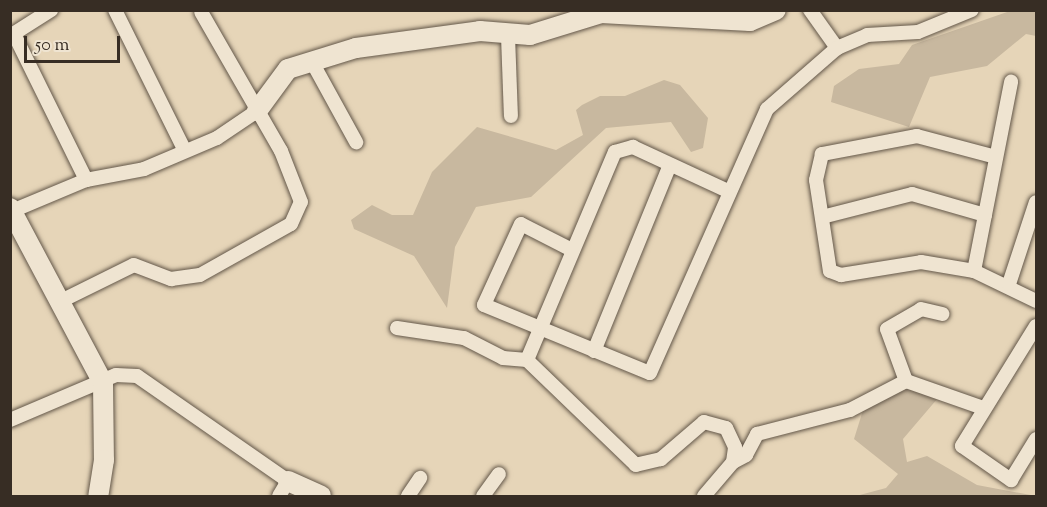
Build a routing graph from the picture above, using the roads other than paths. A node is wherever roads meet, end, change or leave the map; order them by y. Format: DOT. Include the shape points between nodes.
graph roads {
  1 [pos="51,10"];
  2 [pos="115,10"];
  3 [pos="776,10"];
  4 [pos="810,10"];
  5 [pos="972,10"];
  6 [pos="201,11"];
  7 [pos="12,35"];
  8 [pos="508,36"];
  9 [pos="837,48"];
  10 [pos="311,60"];
  11 [pos="1011,82"];
  12 [pos="257,111"];
  13 [pos="511,116"];
  14 [pos="356,142"];
  15 [pos="184,151"];
  16 [pos="996,157"];
  17 [pos="670,165"];
  18 [pos="86,180"];
  19 [pos="728,191"];
  20 [pos="1036,202"];
  21 [pos="12,215"];
  22 [pos="985,215"];
  23 [pos="822,217"];
  24 [pos="1033,225"];
  25 [pos="572,250"];
  26 [pos="974,271"];
  27 [pos="1009,284"];
  28 [pos="61,301"];
  29 [pos="1036,301"];
  30 [pos="942,314"];
  31 [pos="1036,326"];
  32 [pos="397,328"];
  33 [pos="539,329"];
  34 [pos="594,351"];
  35 [pos="527,360"];
  36 [pos="906,381"];
  37 [pos="103,383"];
  38 [pos="983,408"];
  39 [pos="10,420"];
  40 [pos="1036,439"];
  41 [pos="733,462"];
  42 [pos="499,474"];
  43 [pos="420,478"];
  44 [pos="283,489"];
  45 [pos="98,496"];
  46 [pos="321,496"];
  47 [pos="408,496"];
  48 [pos="483,496"];
  49 [pos="704,496"];
  1 -- 7 [label="street"];
  2 -- 15 [label="street"];
  3 -- 8 [label="street" via="750,21 601,13"];
  4 -- 9 [label="street"];
  5 -- 9 [label="street" via="918,32 867,35"];
  6 -- 12 [label="street"];
  7 -- 18 [label="street"];
  8 -- 10 [label="street" via="480,31 438,36"];
  8 -- 13 [label="street"];
  9 -- 19 [label="street" via="767,109"];
  10 -- 12 [label="street" via="288,69"];
  10 -- 14 [label="street"];
  11 -- 16 [label="street"];
  12 -- 15 [label="street" via="217,138"];
  12 -- 28 [label="street" via="301,202 291,224 200,275 171,279 134,265"];
  15 -- 18 [label="street" via="144,169"];
  16 -- 22 [label="street"];
  16 -- 23 [label="street" via="917,136 822,154 815,165"];
  17 -- 19 [label="street"];
  17 -- 25 [label="street" via="633,147 615,152"];
  17 -- 34 [label="street"];
  18 -- 21 [label="street"];
  19 -- 34 [label="street" via="650,373"];
  20 -- 24 [label="street"];
  21 -- 28 [label="street"];
  22 -- 23 [label="street" via="912,194"];
  22 -- 26 [label="street"];
  23 -- 26 [label="street" via="835,275 907,262"];
  24 -- 27 [label="street"];
  25 -- 33 [label="street"];
  25 -- 33 [label="street" via="521,224 484,305"];
  26 -- 27 [label="street"];
  27 -- 29 [label="street"];
  28 -- 37 [label="street"];
  30 -- 36 [label="street" via="921,309 887,329"];
  31 -- 38 [label="street"];
  32 -- 35 [label="street" via="464,338 503,358"];
  33 -- 34 [label="street"];
  33 -- 35 [label="street"];
  35 -- 41 [label="street" via="636,465 648,466 691,430 713,422 731,434"];
  36 -- 38 [label="street"];
  36 -- 41 [label="street" via="850,410 757,434 746,455"];
  37 -- 39 [label="street"];
  37 -- 44 [label="street" via="116,375 137,376"];
  37 -- 45 [label="street" via="104,460"];
  38 -- 40 [label="street" via="962,446 1011,480"];
  41 -- 49 [label="street"];
  42 -- 48 [label="street"];
  43 -- 47 [label="street"];
  44 -- 46 [label="street"];
}
